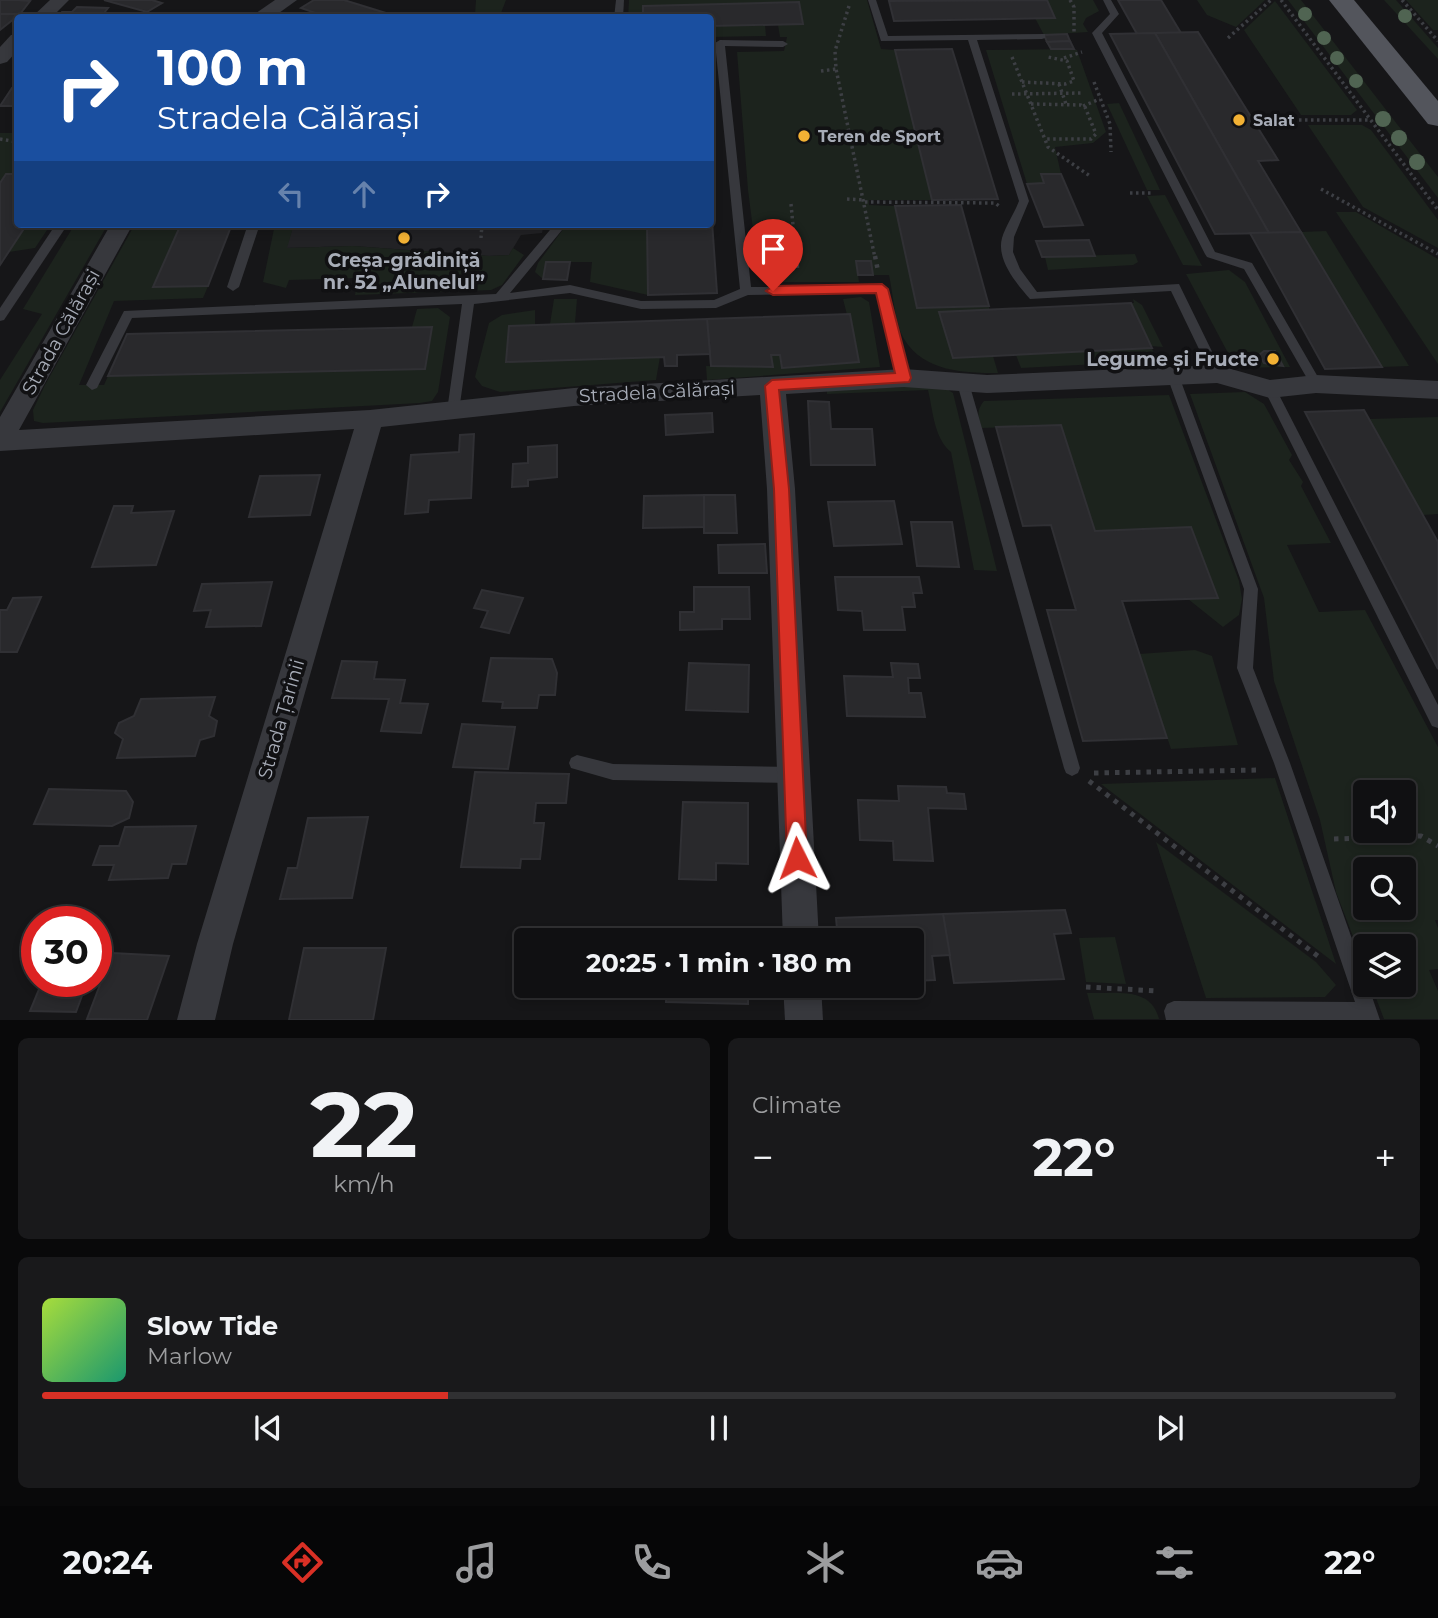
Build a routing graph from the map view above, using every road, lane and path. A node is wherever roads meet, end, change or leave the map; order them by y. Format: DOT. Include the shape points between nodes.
graph roads {
  1 [pos="60,0"];
  2 [pos="288,0"];
  3 [pos="851,0"];
  4 [pos="872,0"];
  5 [pos="1070,0"];
  6 [pos="1107,0"];
  7 [pos="1271,0"];
  8 [pos="1281,0"];
  9 [pos="1341,0"];
  10 [pos="1402,0"];
  11 [pos="44,14"];
  12 [pos="265,14"];
  13 [pos="1076,35"];
  14 [pos="1042,36"];
  15 [pos="972,37"];
  16 [pos="1004,37"];
  17 [pos="1228,38"];
  18 [pos="11,41"];
  19 [pos="1438,41"];
  20 [pos="715,43"];
  21 [pos="783,44"];
  22 [pos="1083,52"];
  23 [pos="1012,57"];
  24 [pos="1023,57"];
  25 [pos="1047,57"];
  26 [pos="0,58"];
  27 [pos="1063,58"];
  28 [pos="836,69"];
  29 [pos="821,71"];
  30 [pos="1022,82"];
  31 [pos="1059,84"];
  32 [pos="1083,93"];
  33 [pos="1027,94"];
  34 [pos="1062,94"];
  35 [pos="990,95"];
  36 [pos="1100,99"];
  37 [pos="1031,104"];
  38 [pos="1066,104"];
  39 [pos="1083,106"];
  40 [pos="1438,118"];
  41 [pos="1281,120"];
  42 [pos="1370,120"];
  43 [pos="1045,139"];
  44 [pos="1090,176"];
  45 [pos="1321,189"];
  46 [pos="847,200"];
  47 [pos="865,201"];
  48 [pos="791,204"];
  49 [pos="1438,210"];
  50 [pos="1018,220"];
  51 [pos="58,228"];
  52 [pos="120,228"];
  53 [pos="253,228"];
  54 [pos="482,228"];
  55 [pos="558,228"];
  56 [pos="481,238"];
  57 [pos="1438,254"];
  58 [pos="233,287"];
  59 [pos="882,289"];
  60 [pos="799,290"];
  61 [pos="746,291"];
  62 [pos="499,298"];
  63 [pos="469,300"];
  64 [pos="0,317"];
  65 [pos="1217,374"];
  66 [pos="1173,376"];
  67 [pos="904,378"];
  68 [pos="963,383"];
  69 [pos="92,384"];
  70 [pos="1316,384"];
  71 [pos="772,386"];
  72 [pos="1270,389"];
  73 [pos="1438,390"];
  74 [pos="453,411"];
  75 [pos="370,419"];
  76 [pos="0,441"];
  77 [pos="1438,721"];
  78 [pos="576,763"];
  79 [pos="1072,768"];
  80 [pos="1284,769"];
  81 [pos="794,775"];
  82 [pos="1308,840"];
  83 [pos="1438,846"];
  84 [pos="800,928"];
  85 [pos="1353,971"];
  86 [pos="1353,983"];
  87 [pos="1086,987"];
  88 [pos="1157,991"];
  89 [pos="1363,997"];
  90 [pos="803,998"];
  91 [pos="1370,1016"];
  92 [pos="196,1020"];
  93 [pos="804,1020"];
  94 [pos="1176,1020"];
  1 -- 11 [label="street"];
  2 -- 12 [label="street"];
  3 -- 28 [label="path" via="835,51"];
  4 -- 15 [label="lane" via="884,39"];
  5 -- 13 [label="path"];
  6 -- 70 [label="lane" via="1115,15 1097,33 1211,254 1248,266"];
  7 -- 17 [label="path"];
  8 -- 42 [label="path"];
  9 -- 40 [label="main road"];
  10 -- 19 [label="path"];
  14 -- 16 [label="lane"];
  15 -- 16 [label="lane"];
  15 -- 35 [label="lane"];
  16 -- 23 [label="path"];
  18 -- 26 [label="street"];
  20 -- 21 [label="lane"];
  20 -- 61 [label="lane"];
  22 -- 27 [label="path"];
  23 -- 24 [label="path"];
  23 -- 30 [label="path"];
  25 -- 27 [label="path"];
  27 -- 31 [label="path" via="1075,79"];
  28 -- 29 [label="path"];
  28 -- 47 [label="path"];
  30 -- 31 [label="path"];
  30 -- 33 [label="path"];
  31 -- 34 [label="path"];
  32 -- 34 [label="path"];
  33 -- 34 [label="path"];
  33 -- 35 [label="path"];
  33 -- 37 [label="path"];
  34 -- 38 [label="path"];
  35 -- 50 [label="lane" via="1024,201"];
  36 -- 39 [label="path"];
  37 -- 38 [label="path"];
  37 -- 43 [label="path"];
  38 -- 39 [label="path"];
  39 -- 43 [label="path" via="1094,137"];
  41 -- 42 [label="path"];
  42 -- 49 [label="path"];
  43 -- 44 [label="path" via="1048,147"];
  45 -- 57 [label="path"];
  46 -- 47 [label="path"];
  47 -- 50 [label="path" via="995,203"];
  47 -- 59 [label="path"];
  48 -- 60 [label="path"];
  50 -- 65 [label="lane" via="1007,248 1020,280 1034,296 1175,287"];
  51 -- 64 [label="lane"];
  52 -- 76 [label="street, Strada Călărași"];
  53 -- 58 [label="lane"];
  54 -- 56 [label="path"];
  55 -- 62 [label="lane"];
  59 -- 60 [label="lane"];
  59 -- 67 [label="lane"];
  60 -- 61 [label="lane"];
  61 -- 62 [label="lane" via="716,304 641,305 570,289"];
  62 -- 63 [label="lane"];
  63 -- 69 [label="lane" via="128,314"];
  63 -- 74 [label="lane"];
  65 -- 66 [label="street, Stradela Călărași"];
  65 -- 72 [label="street, Stradela Călărași"];
  66 -- 68 [label="street, Stradela Călărași"];
  66 -- 80 [label="lane" via="1251,589 1245,668"];
  67 -- 68 [label="street, Stradela Călărași"];
  67 -- 71 [label="street, Stradela Călărași"];
  68 -- 79 [label="lane"];
  70 -- 72 [label="street, Stradela Călărași"];
  70 -- 73 [label="street, Stradela Călărași"];
  71 -- 74 [label="street, Stradela Călărași" via="574,397"];
  71 -- 81 [label="street"];
  72 -- 77 [label="lane"];
  74 -- 75 [label="street, Stradela Călărași"];
  75 -- 76 [label="street, Stradela Călărași"];
  75 -- 92 [label="street, Strada Țarinii"];
  78 -- 81 [label="lane" via="613,772"];
  80 -- 82 [label="lane"];
  80 -- 86 [label="path" via="1079,774"];
  81 -- 84 [label="street"];
  82 -- 83 [label="path" via="1421,836"];
  82 -- 85 [label="lane"];
  87 -- 88 [label="path"];
  89 -- 91 [label="lane"];
  90 -- 93 [label="street"];
  91 -- 94 [label="lane" via="1174,1011"];
}
